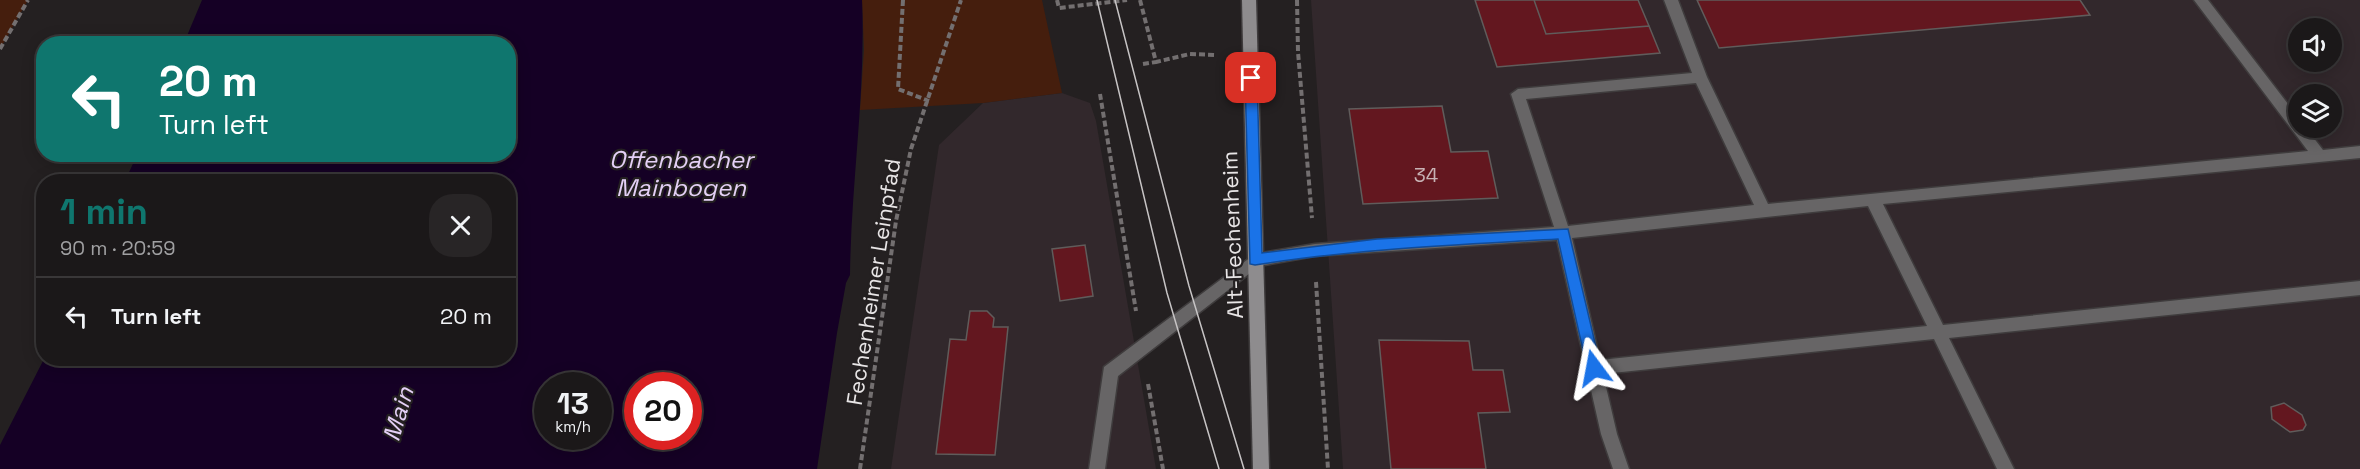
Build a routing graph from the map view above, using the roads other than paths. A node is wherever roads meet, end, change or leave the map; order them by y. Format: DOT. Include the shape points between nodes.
graph roads {
  1 [pos="1249,0"];
  2 [pos="1671,0"];
  3 [pos="2201,0"];
  4 [pos="1700,76"];
  5 [pos="2360,153"];
  6 [pos="2320,156"];
  7 [pos="1874,200"];
  8 [pos="1764,210"];
  9 [pos="1563,233"];
  10 [pos="1255,260"];
  11 [pos="2360,288"];
  12 [pos="1938,330"];
  13 [pos="1594,368"];
  14 [pos="1097,469"];
  15 [pos="1261,469"];
  16 [pos="1621,469"];
  17 [pos="2006,469"];
  1 -- 10 [label="street, Alt-Fechenheim"];
  2 -- 4 [label="lane"];
  3 -- 6 [label="lane"];
  4 -- 8 [label="lane"];
  4 -- 9 [label="lane" via="1518,94"];
  5 -- 6 [label="lane"];
  6 -- 7 [label="lane"];
  7 -- 8 [label="lane"];
  7 -- 12 [label="lane"];
  8 -- 9 [label="lane"];
  9 -- 10 [label="lane" via="1315,250"];
  9 -- 13 [label="lane"];
  10 -- 14 [label="lane" via="1110,372"];
  10 -- 15 [label="street, Alt-Fechenheim"];
  11 -- 12 [label="lane"];
  12 -- 13 [label="lane"];
  12 -- 17 [label="lane"];
  13 -- 16 [label="lane"];
}
